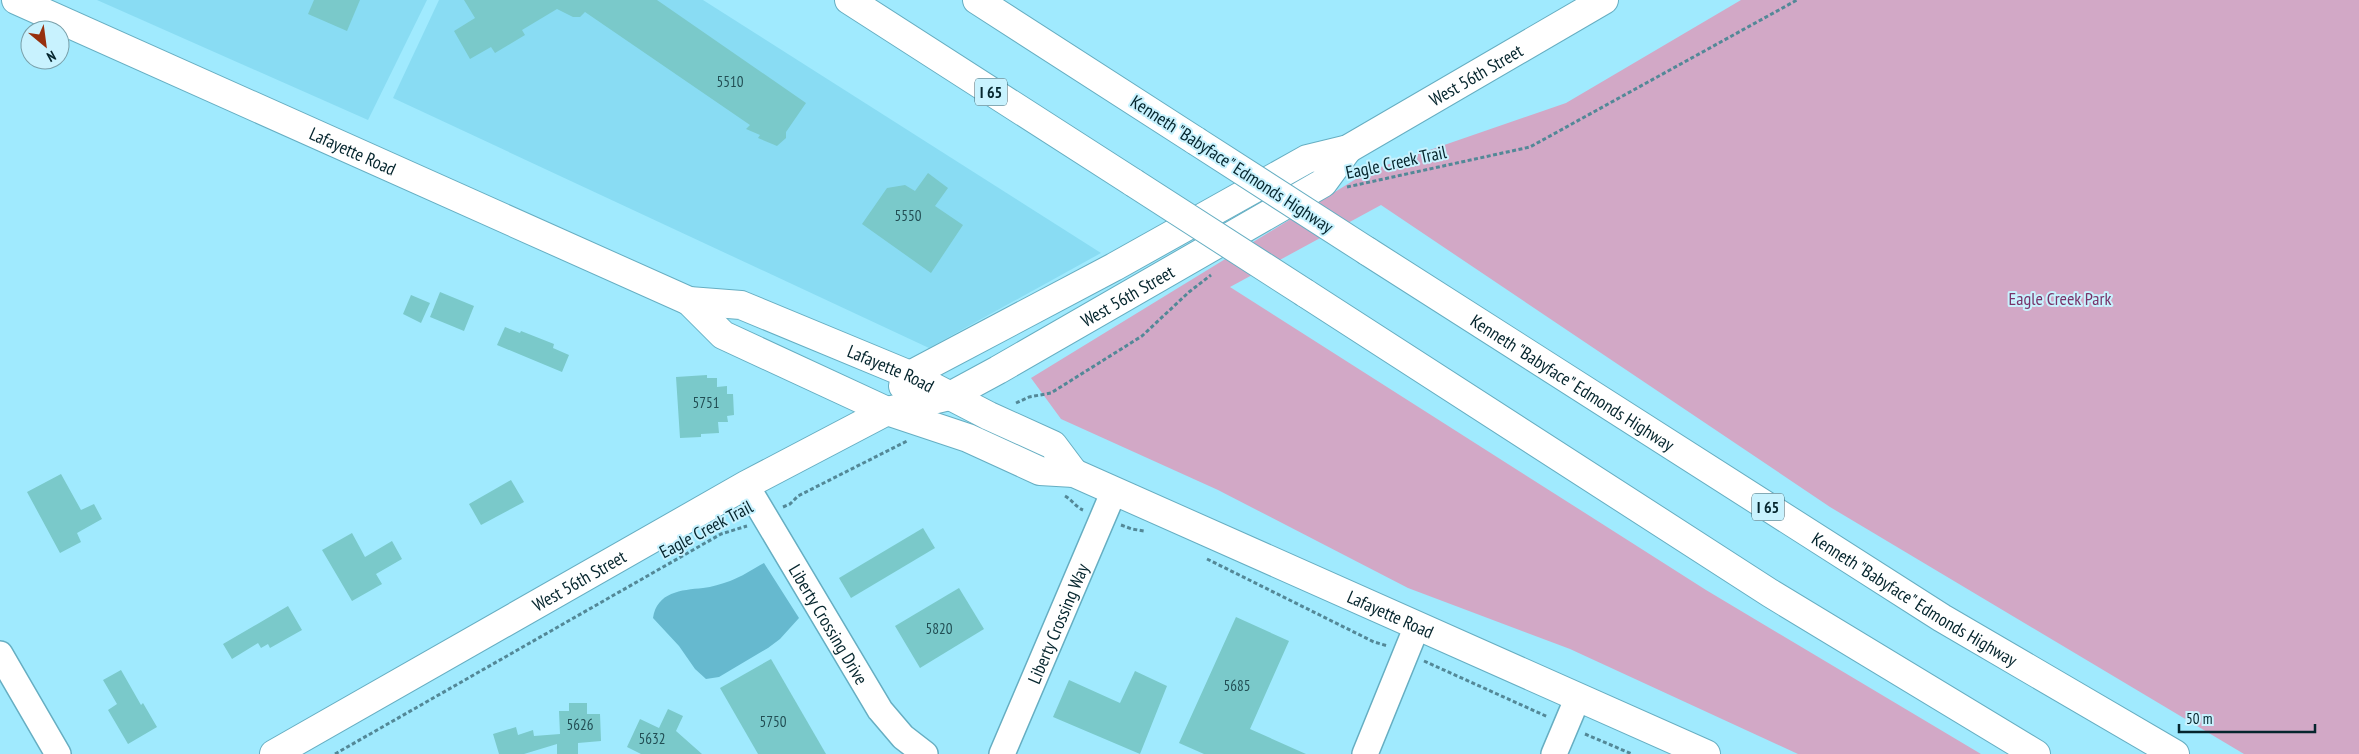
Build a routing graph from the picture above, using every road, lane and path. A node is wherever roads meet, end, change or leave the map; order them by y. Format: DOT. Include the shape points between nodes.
graph roads {
  1 [pos="16,0"];
  2 [pos="848,0"];
  3 [pos="977,0"];
  4 [pos="1604,0"];
  5 [pos="1797,0"];
  6 [pos="1348,149"];
  7 [pos="1346,188"];
  8 [pos="1213,274"];
  9 [pos="689,301"];
  10 [pos="910,376"];
  11 [pos="950,396"];
  12 [pos="1029,397"];
  13 [pos="886,410"];
  14 [pos="911,439"];
  15 [pos="1074,473"];
  16 [pos="746,485"];
  17 [pos="1114,491"];
  18 [pos="764,514"];
  19 [pos="1132,529"];
  20 [pos="1150,534"];
  21 [pos="1201,556"];
  22 [pos="1417,626"];
  23 [pos="1384,645"];
  24 [pos="0,654"];
  25 [pos="1438,667"];
  26 [pos="1578,697"];
  27 [pos="1544,716"];
  28 [pos="1593,738"];
  29 [pos="58,754"];
  30 [pos="274,754"];
  31 [pos="335,754"];
  32 [pos="925,754"];
  33 [pos="1002,754"];
  34 [pos="1365,754"];
  35 [pos="1554,754"];
  36 [pos="1632,754"];
  37 [pos="1706,754"];
  38 [pos="2036,754"];
  39 [pos="2175,754"];
  1 -- 9 [label="main road, Lafayette Road"];
  2 -- 38 [label="main road, I 65, bridge" via="1770,593"];
  3 -- 39 [label="main road, Kenneth \"Babyface\" Edmonds Highway / I 65, bridge" via="1942,618"];
  4 -- 6 [label="main road, West 56th Street"];
  5 -- 7 [label="path, Eagle Creek Trail" via="1530,147"];
  6 -- 10 [label="main road, West 56th Street" via="1307,159"];
  6 -- 11 [label="main road, West 56th Street" via="1323,183"];
  8 -- 12 [label="path" via="1142,336 1051,393"];
  9 -- 10 [label="main road, Lafayette Road" via="741,305"];
  9 -- 13 [label="main road, Lafayette Road" via="723,335"];
  10 -- 11 [label="main road, Lafayette Road"];
  10 -- 13 [label="main road, West 56th Street"];
  11 -- 13 [label="main road, West 56th Street"];
  11 -- 15 [label="main road, Lafayette Road" via="1053,445"];
  13 -- 15 [label="main road, Lafayette Road" via="968,438 1040,471"];
  13 -- 16 [label="main road, West 56th Street"];
  14 -- 18 [label="path, Eagle Creek Trail" via="798,496 790,504"];
  15 -- 17 [label="main road, Lafayette Road"];
  16 -- 18 [label="street, Liberty Crossing Drive"];
  16 -- 30 [label="main road, West 56th Street"];
  17 -- 22 [label="main road, Lafayette Road"];
  17 -- 33 [label="street, Liberty Crossing Way"];
  18 -- 31 [label="path, Eagle Creek Trail" via="743,529 736,528 721,534"];
  18 -- 32 [label="street, Liberty Crossing Drive" via="880,710 903,737"];
  19 -- 20 [label="path"];
  21 -- 23 [label="path"];
  22 -- 26 [label="main road, Lafayette Road"];
  22 -- 34 [label="street"];
  24 -- 29 [label="street"];
  25 -- 27 [label="path"];
  26 -- 35 [label="street"];
  26 -- 37 [label="main road, Lafayette Road"];
  28 -- 36 [label="path"];
}
